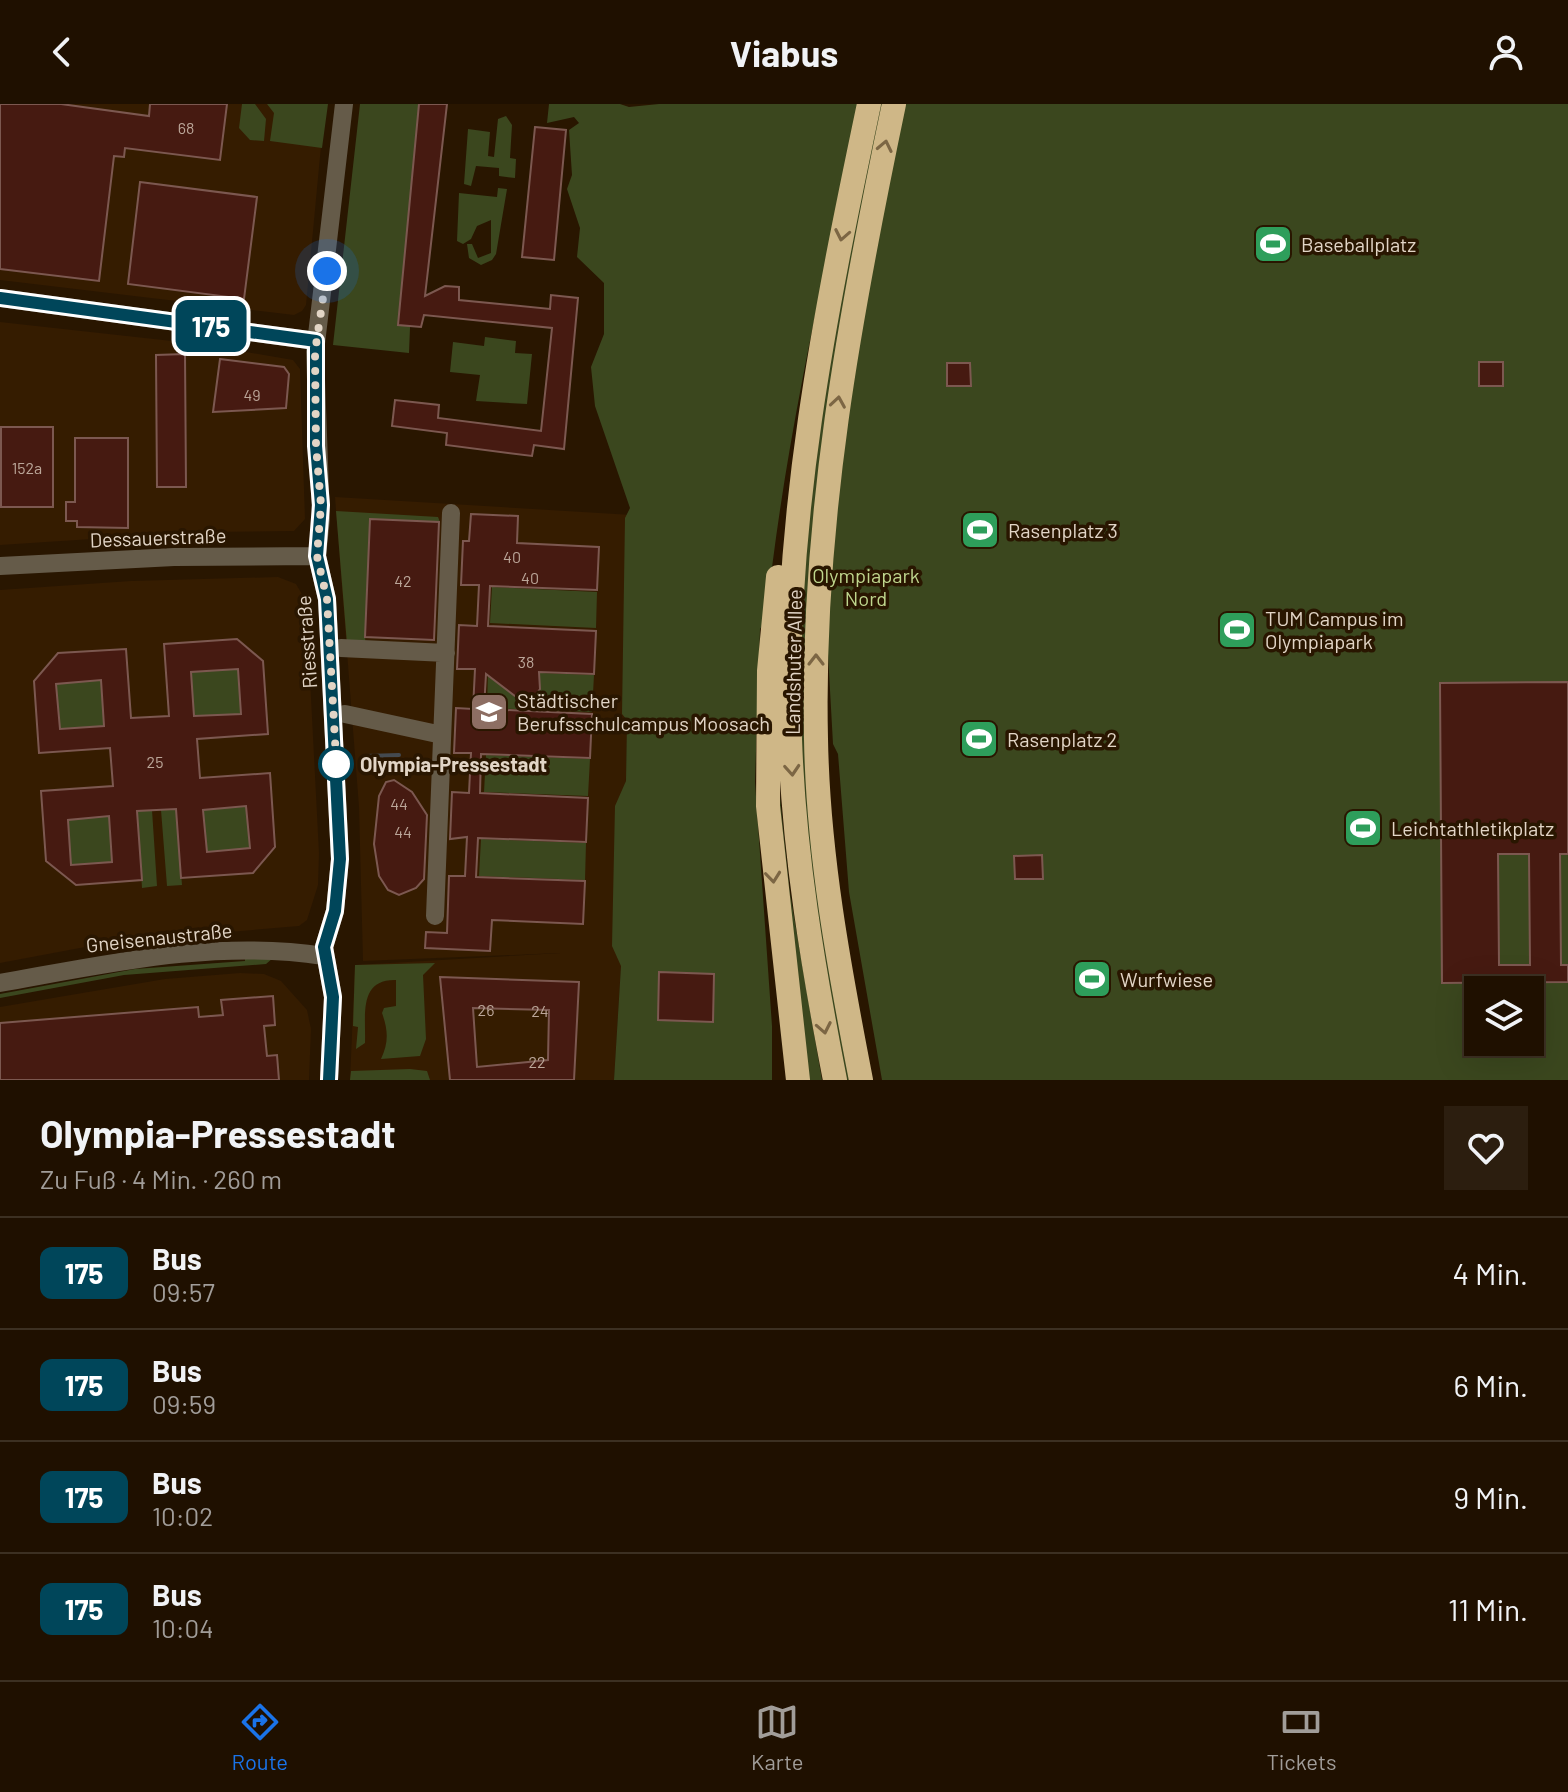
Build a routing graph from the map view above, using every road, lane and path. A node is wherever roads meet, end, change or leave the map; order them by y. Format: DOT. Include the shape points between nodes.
graph roads {
  1 [pos="344,104"];
  2 [pos="869,104"];
  3 [pos="894,104"];
  4 [pos="0,298"];
  5 [pos="316,341"];
  6 [pos="801,496"];
  7 [pos="451,513"];
  8 [pos="317,556"];
  9 [pos="0,566"];
  10 [pos="341,648"];
  11 [pos="446,653"];
  12 [pos="345,714"];
  13 [pos="442,735"];
  14 [pos="435,916"];
  15 [pos="779,929"];
  16 [pos="324,956"];
  17 [pos="0,983"];
  18 [pos="329,1080"];
  19 [pos="781,1080"];
  20 [pos="798,1080"];
  21 [pos="835,1080"];
  22 [pos="861,1080"];
  1 -- 5 [label="street, Riesstraße"];
  2 -- 6 [label="highway, Landshuter Allee, one-way" via="827,312"];
  22 -- 3 [label="highway, Landshuter Allee, one-way" via="824,852 816,738 817,613 834,427"];
  4 -- 5 [label="street"];
  5 -- 8 [label="street, Riesstraße" via="321,505"];
  6 -- 15 [label="highway, one-way" via="782,537 769,671 768,806"];
  6 -- 21 [label="highway, Landshuter Allee, one-way" via="791,613 790,739 798,854"];
  7 -- 11 [label="street"];
  8 -- 9 [label="street, Dessauerstraße"];
  8 -- 16 [label="street, Riesstraße" via="327,599 340,859"];
  10 -- 11 [label="street"];
  11 -- 13 [label="street"];
  12 -- 13 [label="street"];
  13 -- 14 [label="street"];
  15 -- 19 [label="highway"];
  15 -- 20 [label="highway"];
  16 -- 17 [label="street, Gneisenaustraße" via="269,949 139,958"];
  16 -- 18 [label="street, Riesstraße" via="333,997"];
}
